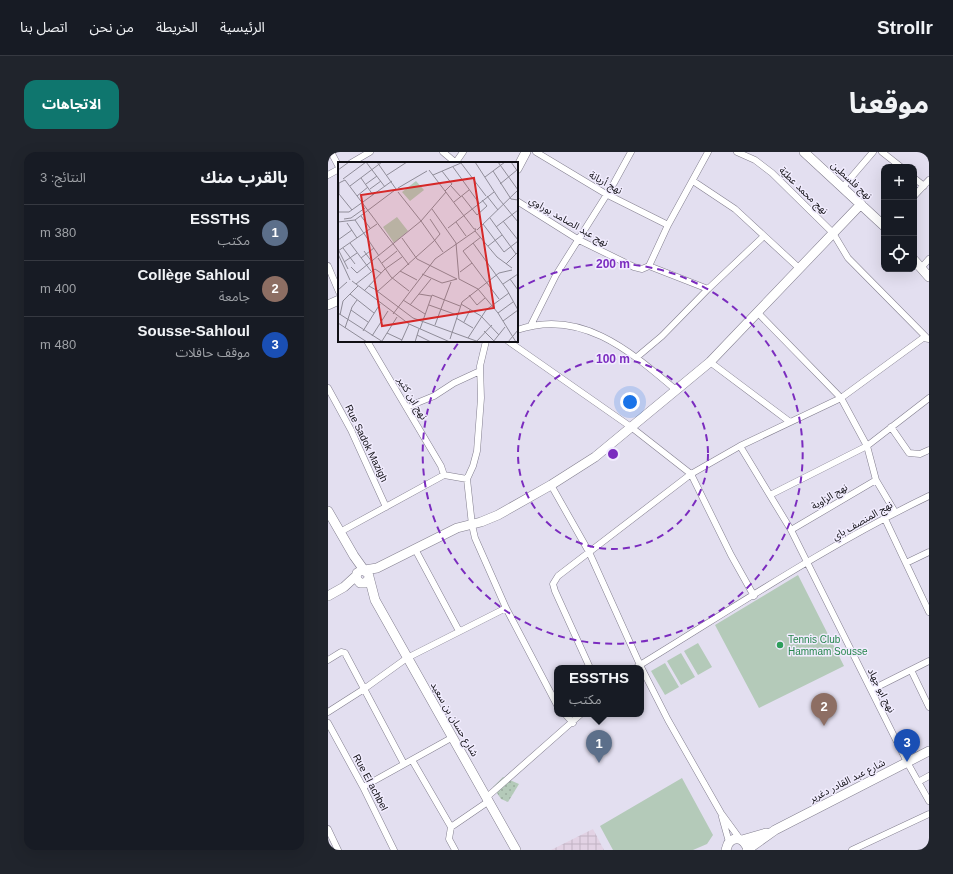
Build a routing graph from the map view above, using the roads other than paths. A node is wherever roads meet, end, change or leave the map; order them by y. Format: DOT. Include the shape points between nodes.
graph roads {
  1 [pos="331,152"];
  2 [pos="370,152"];
  3 [pos="443,152"];
  4 [pos="463,152"];
  5 [pos="526,152"];
  6 [pos="536,152"];
  7 [pos="631,152"];
  8 [pos="708,152"];
  9 [pos="737,152"];
  10 [pos="804,152"];
  11 [pos="873,152"];
  12 [pos="882,152"];
  13 [pos="353,162"];
  14 [pos="455,162"];
  15 [pos="457,162"];
  16 [pos="897,164"];
  17 [pos="338,166"];
  18 [pos="518,167"];
  19 [pos="338,169"];
  20 [pos="328,175"];
  21 [pos="692,180"];
  22 [pos="917,180"];
  23 [pos="929,180"];
  24 [pos="924,186"];
  25 [pos="843,187"];
  26 [pos="917,193"];
  27 [pos="606,194"];
  28 [pos="518,202"];
  29 [pos="861,204"];
  30 [pos="881,223"];
  31 [pos="668,224"];
  32 [pos="834,233"];
  33 [pos="764,236"];
  34 [pos="579,240"];
  35 [pos="929,259"];
  36 [pos="917,263"];
  37 [pos="328,266"];
  38 [pos="649,266"];
  39 [pos="921,268"];
  40 [pos="800,269"];
  41 [pos="929,277"];
  42 [pos="708,289"];
  43 [pos="338,290"];
  44 [pos="338,300"];
  45 [pos="328,305"];
  46 [pos="758,313"];
  47 [pos="531,325"];
  48 [pos="518,330"];
  49 [pos="928,338"];
  50 [pos="369,342"];
  51 [pos="486,342"];
  52 [pos="509,342"];
  53 [pos="637,357"];
  54 [pos="710,362"];
  55 [pos="480,371"];
  56 [pos="328,388"];
  57 [pos="676,390"];
  58 [pos="841,398"];
  59 [pos="929,398"];
  60 [pos="407,407"];
  61 [pos="790,422"];
  62 [pos="631,427"];
  63 [pos="891,427"];
  64 [pos="740,446"];
  65 [pos="867,446"];
  66 [pos="929,450"];
  67 [pos="691,474"];
  68 [pos="444,475"];
  69 [pos="467,479"];
  70 [pos="876,480"];
  71 [pos="551,485"];
  72 [pos="770,495"];
  73 [pos="929,496"];
  74 [pos="386,507"];
  75 [pos="328,511"];
  76 [pos="895,512"];
  77 [pos="885,519"];
  78 [pos="472,524"];
  79 [pos="792,530"];
  80 [pos="340,532"];
  81 [pos="415,549"];
  82 [pos="588,552"];
  83 [pos="929,552"];
  84 [pos="906,563"];
  85 [pos="807,564"];
  86 [pos="363,577"];
  87 [pos="328,596"];
  88 [pos="754,596"];
  89 [pos="506,608"];
  90 [pos="929,612"];
  91 [pos="460,631"];
  92 [pos="407,658"];
  93 [pos="328,660"];
  94 [pos="929,661"];
  95 [pos="589,665"];
  96 [pos="637,665"];
  97 [pos="641,665"];
  98 [pos="911,670"];
  99 [pos="644,678"];
  100 [pos="364,689"];
  101 [pos="870,690"];
  102 [pos="554,699"];
  103 [pos="929,707"];
  104 [pos="328,712"];
  105 [pos="568,717"];
  106 [pos="579,717"];
  107 [pos="328,723"];
  108 [pos="573,723"];
  109 [pos="453,737"];
  110 [pos="929,750"];
  111 [pos="412,760"];
  112 [pos="907,762"];
  113 [pos="404,764"];
  114 [pos="929,776"];
  115 [pos="918,782"];
  116 [pos="363,787"];
  117 [pos="488,799"];
  118 [pos="929,801"];
  119 [pos="721,814"];
  120 [pos="929,814"];
  121 [pos="452,827"];
  122 [pos="328,829"];
  123 [pos="775,830"];
  124 [pos="741,840"];
  125 [pos="867,843"];
  126 [pos="725,847"];
  127 [pos="338,850"];
  128 [pos="394,850"];
  129 [pos="455,850"];
  130 [pos="516,850"];
  131 [pos="747,850"];
  132 [pos="852,850"];
  133 [pos="870,850"];
  1 -- 17 [label="street"];
  2 -- 13 [label="street"];
  3 -- 14 [label="street"];
  4 -- 15 [label="street"];
  5 -- 18 [label="street"];
  6 -- 27 [label="street, نهج أريانة"];
  7 -- 27 [label="street"];
  8 -- 21 [label="street"];
  9 -- 32 [label="street, نهج محمد عطيّة" via="755,160 772,173"];
  10 -- 25 [label="street, نهج فلسطين"];
  11 -- 25 [label="street"];
  12 -- 16 [label="street"];
  19 -- 20 [label="street"];
  21 -- 31 [label="street"];
  21 -- 33 [label="street" via="735,209"];
  22 -- 24 [label="street"];
  23 -- 24 [label="street"];
  24 -- 26 [label="street"];
  25 -- 29 [label="street, نهج فلسطين"];
  27 -- 31 [label="street, نهج أريانة"];
  27 -- 34 [label="street"];
  28 -- 34 [label="street, نهج عبد الصامد بوراوي"];
  29 -- 30 [label="street, نهج فلسطين"];
  29 -- 32 [label="street"];
  31 -- 38 [label="street"];
  32 -- 40 [label="street"];
  32 -- 49 [label="street, نهج محمد عطيّة" via="848,258"];
  33 -- 40 [label="street"];
  33 -- 42 [label="street"];
  34 -- 38 [label="street, نهج عبد الصامد بوراوي" via="634,267 642,269"];
  34 -- 47 [label="street" via="556,275"];
  35 -- 39 [label="street"];
  36 -- 39 [label="street"];
  37 -- 43 [label="street"];
  38 -- 42 [label="street"];
  39 -- 41 [label="street"];
  40 -- 46 [label="street"];
  42 -- 53 [label="street" via="662,336"];
  44 -- 45 [label="street"];
  46 -- 54 [label="street"];
  46 -- 58 [label="street"];
  47 -- 48 [label="street"];
  47 -- 53 [label="street" via="565,324 583,328"];
  49 -- 58 [label="street" via="923,338"];
  50 -- 60 [label="street, نهج ابن كثير"];
  51 -- 55 [label="street"];
  52 -- 62 [label="street"];
  53 -- 57 [label="street"];
  54 -- 57 [label="street"];
  54 -- 61 [label="street"];
  55 -- 60 [label="street" via="434,396"];
  55 -- 69 [label="street" via="476,451"];
  56 -- 74 [label="street, Rue Sadok Mazigh" via="351,430"];
  57 -- 62 [label="street"];
  58 -- 61 [label="street"];
  58 -- 65 [label="street"];
  59 -- 63 [label="street"];
  60 -- 68 [label="street, نهج ابن كثير"];
  61 -- 64 [label="street"];
  62 -- 67 [label="street"];
  62 -- 71 [label="street" via="595,456"];
  63 -- 65 [label="street"];
  63 -- 66 [label="street" via="909,453 920,454"];
  64 -- 67 [label="street"];
  64 -- 72 [label="street, نهج ابو جهاد"];
  65 -- 70 [label="street"];
  65 -- 72 [label="street"];
  67 -- 82 [label="street"];
  67 -- 88 [label="street"];
  68 -- 69 [label="street"];
  68 -- 74 [label="street"];
  69 -- 78 [label="street"];
  70 -- 76 [label="street"];
  70 -- 79 [label="street, نهج الزاوية"];
  71 -- 78 [label="street" via="498,515"];
  71 -- 82 [label="street"];
  72 -- 79 [label="street, نهج ابو جهاد"];
  73 -- 76 [label="street, نهج المنصف باي"];
  74 -- 80 [label="street"];
  75 -- 80 [label="street, شارع حسان بن سعيد"];
  76 -- 77 [label="street, نهج المنصف باي"];
  77 -- 84 [label="street"];
  77 -- 85 [label="street, نهج المنصف باي"];
  78 -- 81 [label="street" via="457,528"];
  78 -- 89 [label="street" via="475,538"];
  79 -- 85 [label="street, نهج ابو جهاد"];
  80 -- 86 [label="street, شارع حسان بن سعيد"];
  81 -- 86 [label="street"];
  81 -- 91 [label="street"];
  82 -- 95 [label="street" via="558,576 553,584"];
  82 -- 96 [label="street"];
  83 -- 84 [label="street"];
  84 -- 90 [label="street"];
  85 -- 88 [label="street, نهج المنصف باي"];
  85 -- 101 [label="street, نهج ابو جهاد"];
  86 -- 87 [label="street"];
  86 -- 92 [label="street, شارع حسان بن سعيد"];
  88 -- 97 [label="street, نهج المنصف باي"];
  89 -- 91 [label="street"];
  89 -- 102 [label="street"];
  91 -- 92 [label="street"];
  92 -- 100 [label="street"];
  92 -- 109 [label="street, شارع حسان بن سعيد"];
  93 -- 100 [label="street" via="344,652"];
  94 -- 98 [label="street"];
  98 -- 101 [label="street"];
  98 -- 103 [label="street"];
  99 -- 119 [label="street"];
  100 -- 104 [label="street"];
  100 -- 113 [label="street"];
  101 -- 112 [label="street, نهج ابو جهاد"];
  105 -- 108 [label="street"];
  106 -- 108 [label="street"];
  107 -- 116 [label="street, Rue El achbel"];
  108 -- 117 [label="street"];
  109 -- 111 [label="street"];
  109 -- 117 [label="street, شارع حسان بن سعيد"];
  110 -- 112 [label="street, شارع عبد القادر دغرير"];
  111 -- 113 [label="street"];
  111 -- 121 [label="street"];
  112 -- 115 [label="street, نهج ابو جهاد"];
  112 -- 123 [label="street, شارع عبد القادر دغرير"];
  113 -- 116 [label="street"];
  114 -- 115 [label="street"];
  115 -- 118 [label="street, نهج ابو جهاد"];
  116 -- 128 [label="street, Rue El achbel"];
  117 -- 121 [label="street"];
  117 -- 130 [label="street, شارع حسان بن سعيد"];
  119 -- 124 [label="street"];
  119 -- 126 [label="street"];
  120 -- 125 [label="street"];
  121 -- 129 [label="street" via="449,839"];
  122 -- 127 [label="street"];
  123 -- 124 [label="street, شارع عبد القادر دغرير"];
  123 -- 131 [label="street, شارع عبد القادر دغرير"];
  124 -- 126 [label="street, شارع عبد القادر دغرير" via="734,839"];
  124 -- 131 [label="street"];
  125 -- 132 [label="street"];
  125 -- 133 [label="street"];
}
